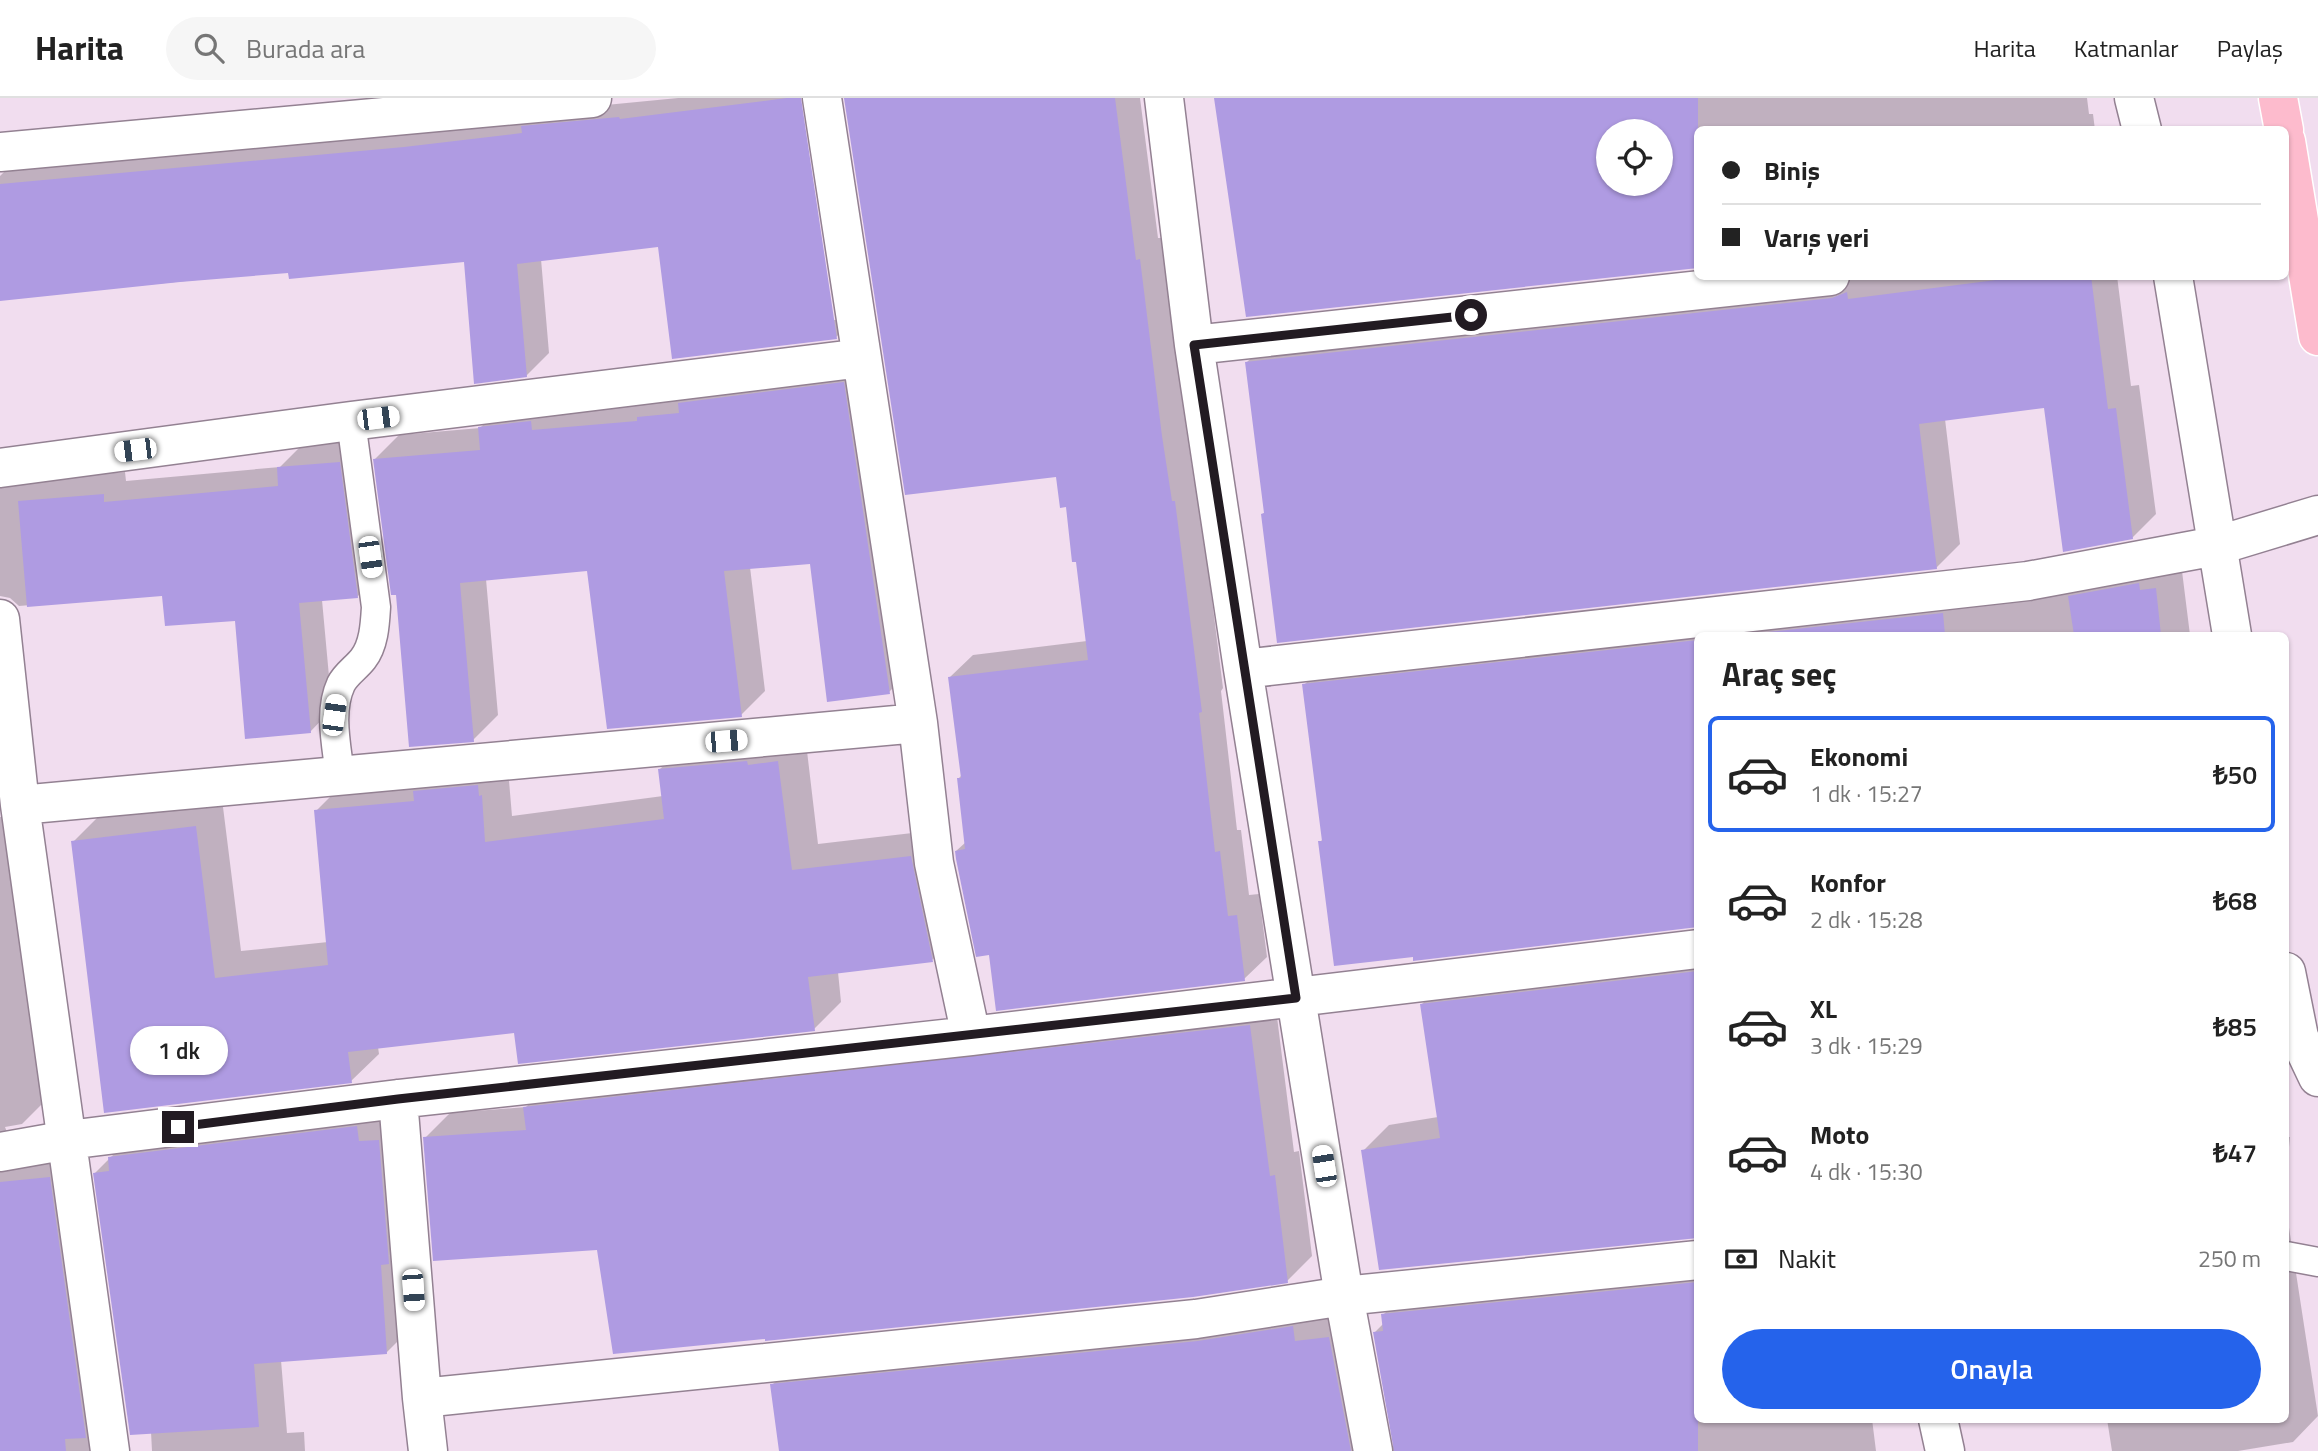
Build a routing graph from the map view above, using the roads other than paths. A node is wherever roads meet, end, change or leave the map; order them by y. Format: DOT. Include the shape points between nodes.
graph roads {
  1 [pos="592,98"];
  2 [pos="822,98"];
  3 [pos="1164,98"];
  4 [pos="2134,98"];
  5 [pos="2278,98"];
  6 [pos="2141,126"];
  7 [pos="2283,126"];
  8 [pos="0,152"];
  9 [pos="2289,159"];
  10 [pos="1793,280"];
  11 [pos="2175,280"];
  12 [pos="2318,336"];
  13 [pos="1194,345"];
  14 [pos="862,358"];
  15 [pos="351,421"];
  16 [pos="0,468"];
  17 [pos="2318,515"];
  18 [pos="2216,546"];
  19 [pos="0,619"];
  20 [pos="2231,632"];
  21 [pos="1243,669"];
  22 [pos="918,723"];
  23 [pos="340,776"];
  24 [pos="20,805"];
  25 [pos="1694,949"];
  26 [pos="1296,998"];
  27 [pos="2289,1007"];
  28 [pos="971,1036"];
  29 [pos="2292,1042"];
  30 [pos="2318,1077"];
  31 [pos="398,1099"];
  32 [pos="68,1140"];
  33 [pos="0,1152"];
  34 [pos="2289,1257"];
  35 [pos="1694,1260"];
  36 [pos="2318,1262"];
  37 [pos="1344,1296"];
  38 [pos="422,1398"];
  39 [pos="1939,1423"];
  40 [pos="110,1451"];
  41 [pos="428,1451"];
  42 [pos="1373,1451"];
  43 [pos="1945,1451"];
  1 -- 8 [label="street"];
  2 -- 14 [label="street"];
  3 -- 13 [label="street"];
  4 -- 6 [label="street"];
  5 -- 7 [label="highway"];
  9 -- 12 [label="highway"];
  10 -- 13 [label="street"];
  11 -- 18 [label="street"];
  13 -- 21 [label="street"];
  14 -- 15 [label="street"];
  14 -- 22 [label="street"];
  15 -- 16 [label="street"];
  15 -- 23 [label="lane" via="376,607 370,645 336,699"];
  17 -- 18 [label="street"];
  18 -- 20 [label="street"];
  18 -- 21 [label="street" via="2028,581"];
  19 -- 24 [label="street"];
  21 -- 26 [label="street"];
  22 -- 23 [label="street"];
  22 -- 28 [label="street" via="934,863"];
  23 -- 24 [label="street"];
  24 -- 32 [label="street"];
  25 -- 26 [label="street"];
  26 -- 28 [label="street"];
  26 -- 37 [label="street"];
  27 -- 29 [label="street"];
  28 -- 31 [label="street"];
  29 -- 30 [label="street"];
  31 -- 32 [label="street"];
  31 -- 38 [label="street"];
  32 -- 33 [label="street"];
  32 -- 40 [label="street"];
  34 -- 36 [label="lane"];
  35 -- 37 [label="street"];
  37 -- 38 [label="street" via="1196,1319"];
  37 -- 42 [label="street"];
  38 -- 41 [label="street"];
  39 -- 43 [label="street"];
}
